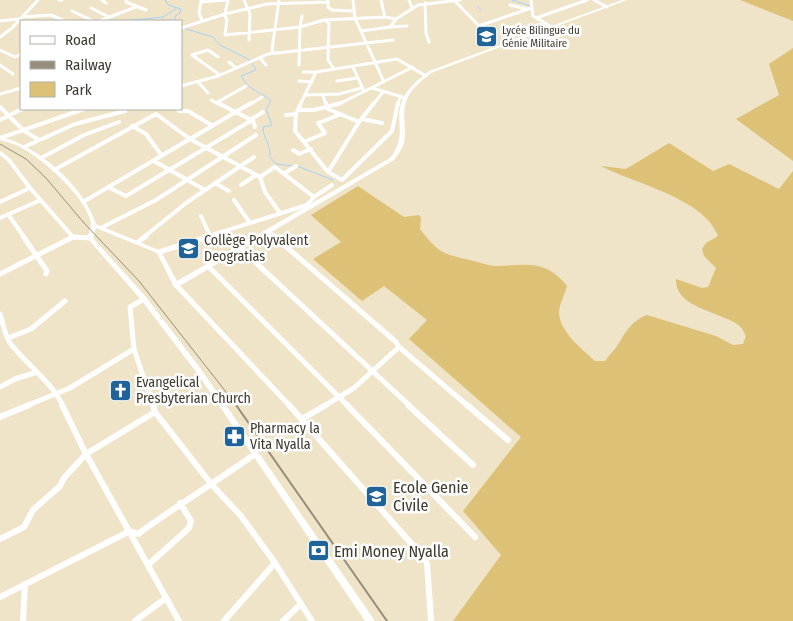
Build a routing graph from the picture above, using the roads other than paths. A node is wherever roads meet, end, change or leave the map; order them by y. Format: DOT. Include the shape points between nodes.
graph roads {
  1 [pos="38,0"];
  2 [pos="102,0"];
  3 [pos="126,0"];
  4 [pos="226,0"];
  5 [pos="244,0"];
  6 [pos="354,0"];
  7 [pos="381,0"];
  8 [pos="409,0"];
  9 [pos="454,0"];
  10 [pos="460,0"];
  11 [pos="531,0"];
  12 [pos="587,0"];
  13 [pos="594,0"];
  14 [pos="625,0"];
  15 [pos="201,1"];
  16 [pos="328,1"];
  17 [pos="279,2"];
  18 [pos="296,2"];
  19 [pos="106,3"];
  20 [pos="425,3"];
  21 [pos="510,5"];
  22 [pos="136,7"];
  23 [pos="607,7"];
  24 [pos="91,8"];
  25 [pos="246,8"];
  26 [pos="412,8"];
  27 [pos="52,9"];
  28 [pos="530,9"];
  29 [pos="146,10"];
  30 [pos="354,10"];
  31 [pos="72,11"];
  32 [pos="224,14"];
  33 [pos="51,15"];
  34 [pos="302,16"];
  35 [pos="385,17"];
  36 [pos="21,18"];
  37 [pos="109,18"];
  38 [pos="355,18"];
  39 [pos="536,18"];
  40 [pos="396,19"];
  41 [pos="63,20"];
  42 [pos="91,20"];
  43 [pos="102,20"];
  44 [pos="202,20"];
  45 [pos="324,20"];
  46 [pos="0,21"];
  47 [pos="407,26"];
  48 [pos="300,27"];
  49 [pos="390,27"];
  50 [pos="552,27"];
  51 [pos="182,28"];
  52 [pos="274,31"];
  53 [pos="361,31"];
  54 [pos="250,32"];
  55 [pos="0,37"];
  56 [pos="249,40"];
  57 [pos="393,40"];
  58 [pos="366,42"];
  59 [pos="429,42"];
  60 [pos="328,46"];
  61 [pos="299,50"];
  62 [pos="1,51"];
  63 [pos="274,53"];
  64 [pos="20,54"];
  65 [pos="15,57"];
  66 [pos="218,57"];
  67 [pos="20,59"];
  68 [pos="261,59"];
  69 [pos="229,62"];
  70 [pos="376,63"];
  71 [pos="0,65"];
  72 [pos="266,65"];
  73 [pos="299,65"];
  74 [pos="354,67"];
  75 [pos="413,67"];
  76 [pos="236,68"];
  77 [pos="334,69"];
  78 [pos="303,72"];
  79 [pos="316,72"];
  80 [pos="13,74"];
  81 [pos="220,75"];
  82 [pos="426,76"];
  83 [pos="357,78"];
  84 [pos="299,81"];
  85 [pos="337,81"];
  86 [pos="198,82"];
  87 [pos="312,82"];
  88 [pos="384,82"];
  89 [pos="182,86"];
  90 [pos="246,86"];
  91 [pos="20,88"];
  92 [pos="362,88"];
  93 [pos="372,88"];
  94 [pos="366,91"];
  95 [pos="383,92"];
  96 [pos="208,93"];
  97 [pos="0,94"];
  98 [pos="306,95"];
  99 [pos="323,95"];
  100 [pos="400,96"];
  101 [pos="262,97"];
  102 [pos="406,98"];
  103 [pos="211,100"];
  104 [pos="216,103"];
  105 [pos="0,107"];
  106 [pos="328,109"];
  107 [pos="20,110"];
  108 [pos="72,110"];
  109 [pos="179,110"];
  110 [pos="125,111"];
  111 [pos="235,112"];
  112 [pos="263,112"];
  113 [pos="297,112"];
  114 [pos="286,115"];
  115 [pos="339,115"];
  116 [pos="9,116"];
  117 [pos="0,120"];
  118 [pos="251,120"];
  119 [pos="360,121"];
  120 [pos="119,122"];
  121 [pos="382,123"];
  122 [pos="132,126"];
  123 [pos="213,126"];
  124 [pos="255,127"];
  125 [pos="23,130"];
  126 [pos="256,135"];
  127 [pos="0,138"];
  128 [pos="190,139"];
  129 [pos="39,140"];
  130 [pos="304,142"];
  131 [pos="24,147"];
  132 [pos="206,148"];
  133 [pos="312,149"];
  134 [pos="293,150"];
  135 [pos="1,154"];
  136 [pos="162,156"];
  137 [pos="222,157"];
  138 [pos="254,157"];
  139 [pos="41,158"];
  140 [pos="154,160"];
  141 [pos="240,166"];
  142 [pos="296,166"];
  143 [pos="54,170"];
  144 [pos="170,170"];
  145 [pos="328,172"];
  146 [pos="285,173"];
  147 [pos="258,176"];
  148 [pos="187,180"];
  149 [pos="215,183"];
  150 [pos="241,185"];
  151 [pos="332,185"];
  152 [pos="108,187"];
  153 [pos="30,188"];
  154 [pos="205,190"];
  155 [pos="229,191"];
  156 [pos="314,197"];
  157 [pos="41,200"];
  158 [pos="234,200"];
  159 [pos="0,202"];
  160 [pos="83,202"];
  161 [pos="280,213"];
  162 [pos="8,214"];
  163 [pos="201,216"];
  164 [pos="0,218"];
  165 [pos="250,223"];
  166 [pos="94,225"];
  167 [pos="101,228"];
  168 [pos="268,231"];
  169 [pos="210,236"];
  170 [pos="73,237"];
  171 [pos="90,238"];
  172 [pos="138,242"];
  173 [pos="240,248"];
  174 [pos="159,252"];
  175 [pos="38,256"];
  176 [pos="208,266"];
  177 [pos="0,274"];
  178 [pos="46,274"];
  179 [pos="176,286"];
  180 [pos="144,299"];
  181 [pos="65,301"];
  182 [pos="0,314"];
  183 [pos="8,338"];
  184 [pos="399,347"];
  185 [pos="134,349"];
  186 [pos="37,372"];
  187 [pos="373,372"];
  188 [pos="0,387"];
  189 [pos="55,393"];
  190 [pos="339,397"];
  191 [pos="154,412"];
  192 [pos="0,417"];
  193 [pos="302,419"];
  194 [pos="508,440"];
  195 [pos="86,454"];
  196 [pos="255,454"];
  197 [pos="472,465"];
  198 [pos="212,485"];
  199 [pos="180,503"];
  200 [pos="130,531"];
  201 [pos="474,537"];
  202 [pos="0,539"];
  203 [pos="275,563"];
  204 [pos="148,565"];
  205 [pos="25,584"];
  206 [pos="0,597"];
  207 [pos="166,598"];
  208 [pos="301,604"];
  209 [pos="367,620"];
  210 [pos="23,621"];
  211 [pos="135,621"];
  212 [pos="179,621"];
  213 [pos="224,621"];
  214 [pos="283,621"];
  215 [pos="312,621"];
  216 [pos="431,621"];
  1 -- 36 [label="street"];
  2 -- 19 [label="street"];
  3 -- 22 [label="street"];
  4 -- 15 [label="street"];
  4 -- 32 [label="street"];
  5 -- 25 [label="street"];
  6 -- 30 [label="street"];
  7 -- 35 [label="street"];
  8 -- 26 [label="street"];
  9 -- 10 [label="street"];
  9 -- 20 [label="street"];
  9 -- 28 [label="street" via="479,26"];
  11 -- 28 [label="street"];
  12 -- 39 [label="street"];
  13 -- 23 [label="street"];
  14 -- 23 [label="main road"];
  15 -- 44 [label="street" via="199,13"];
  16 -- 18 [label="street"];
  16 -- 30 [label="street" via="332,10"];
  17 -- 18 [label="street"];
  17 -- 25 [label="street"];
  17 -- 52 [label="street"];
  20 -- 26 [label="street"];
  20 -- 59 [label="street" via="428,16 425,34"];
  21 -- 28 [label="street"];
  22 -- 29 [label="street"];
  22 -- 37 [label="street"];
  23 -- 50 [label="main road"];
  24 -- 37 [label="street"];
  25 -- 32 [label="street"];
  25 -- 54 [label="street" via="250,14"];
  26 -- 40 [label="street"];
  27 -- 33 [label="street"];
  28 -- 39 [label="street"];
  30 -- 38 [label="street"];
  31 -- 42 [label="street"];
  32 -- 44 [label="street"];
  32 -- 54 [label="street" via="227,20 225,35"];
  33 -- 36 [label="street"];
  33 -- 41 [label="street"];
  34 -- 48 [label="street"];
  35 -- 38 [label="street"];
  35 -- 40 [label="street"];
  36 -- 46 [label="street"];
  36 -- 55 [label="street"];
  37 -- 43 [label="street"];
  38 -- 45 [label="street"];
  38 -- 53 [label="street"];
  39 -- 50 [label="street"];
  40 -- 49 [label="street"];
  44 -- 51 [label="street"];
  45 -- 48 [label="street"];
  45 -- 60 [label="street" via="329,23"];
  47 -- 49 [label="street"];
  48 -- 52 [label="street"];
  48 -- 61 [label="street"];
  49 -- 53 [label="street"];
  50 -- 82 [label="main road" via="437,69"];
  52 -- 54 [label="street"];
  52 -- 63 [label="street"];
  53 -- 58 [label="street"];
  54 -- 56 [label="street"];
  57 -- 58 [label="street"];
  58 -- 60 [label="street"];
  58 -- 70 [label="street"];
  60 -- 61 [label="street"];
  60 -- 77 [label="street" via="328,60"];
  61 -- 63 [label="street"];
  61 -- 73 [label="street"];
  62 -- 65 [label="street"];
  63 -- 68 [label="street"];
  64 -- 65 [label="street"];
  65 -- 67 [label="street"];
  66 -- 81 [label="street" via="208,50 192,55"];
  68 -- 72 [label="street"];
  68 -- 76 [label="street"];
  69 -- 76 [label="street"];
  70 -- 74 [label="street"];
  70 -- 75 [label="street" via="399,60"];
  70 -- 88 [label="street"];
  71 -- 80 [label="street"];
  74 -- 77 [label="street"];
  74 -- 83 [label="street"];
  75 -- 82 [label="street"];
  75 -- 88 [label="street"];
  76 -- 81 [label="street"];
  77 -- 79 [label="street"];
  78 -- 79 [label="street"];
  79 -- 87 [label="street"];
  81 -- 86 [label="street"];
  82 -- 102 [label="main road"];
  83 -- 85 [label="street"];
  83 -- 92 [label="street"];
  84 -- 87 [label="street"];
  86 -- 89 [label="street"];
  86 -- 96 [label="street"];
  87 -- 98 [label="street"];
  88 -- 93 [label="street"];
  90 -- 104 [label="street"];
  91 -- 97 [label="street"];
  92 -- 94 [label="street"];
  92 -- 99 [label="street"];
  93 -- 94 [label="street"];
  93 -- 95 [label="street"];
  94 -- 106 [label="street"];
  95 -- 100 [label="street"];
  95 -- 119 [label="street"];
  98 -- 99 [label="street"];
  98 -- 113 [label="street"];
  99 -- 106 [label="street"];
  100 -- 102 [label="street"];
  100 -- 145 [label="street" via="392,129 378,147 342,180"];
  101 -- 111 [label="street"];
  102 -- 168 [label="main road" via="402,112 403,135 392,159"];
  103 -- 104 [label="street"];
  104 -- 111 [label="street"];
  105 -- 116 [label="street"];
  106 -- 113 [label="street"];
  106 -- 115 [label="street"];
  107 -- 116 [label="street"];
  108 -- 125 [label="street"];
  109 -- 123 [label="street" via="188,110"];
  110 -- 129 [label="street" via="75,124"];
  111 -- 118 [label="street"];
  111 -- 123 [label="street"];
  112 -- 118 [label="street"];
  113 -- 114 [label="street"];
  113 -- 130 [label="street" via="295,131"];
  115 -- 119 [label="street"];
  115 -- 130 [label="street" via="318,123 325,133"];
  116 -- 117 [label="street"];
  116 -- 125 [label="street"];
  118 -- 124 [label="street"];
  118 -- 132 [label="street"];
  119 -- 121 [label="street"];
  119 -- 145 [label="street"];
  120 -- 139 [label="street" via="84,134"];
  122 -- 128 [label="street" via="156,114"];
  122 -- 136 [label="street" via="146,134"];
  122 -- 143 [label="street"];
  123 -- 128 [label="street"];
  125 -- 127 [label="street"];
  125 -- 129 [label="street"];
  126 -- 137 [label="street"];
  127 -- 131 [label="main road"];
  128 -- 132 [label="street"];
  128 -- 136 [label="street"];
  129 -- 131 [label="street"];
  130 -- 133 [label="street"];
  131 -- 139 [label="main road"];
  132 -- 137 [label="street"];
  132 -- 144 [label="street"];
  133 -- 134 [label="street" via="299,154"];
  133 -- 145 [label="street"];
  135 -- 153 [label="street"];
  136 -- 140 [label="street"];
  137 -- 141 [label="street"];
  137 -- 148 [label="street"];
  138 -- 141 [label="street"];
  139 -- 143 [label="main road"];
  140 -- 144 [label="street"];
  140 -- 152 [label="street"];
  141 -- 147 [label="street"];
  141 -- 149 [label="street"];
  142 -- 146 [label="street"];
  143 -- 160 [label="main road"];
  144 -- 148 [label="street"];
  144 -- 152 [label="street" via="126,196"];
  146 -- 147 [label="street" via="275,167"];
  146 -- 156 [label="street"];
  147 -- 150 [label="street"];
  147 -- 161 [label="street"];
  148 -- 154 [label="street"];
  148 -- 167 [label="street"];
  149 -- 154 [label="street"];
  149 -- 155 [label="street"];
  151 -- 156 [label="street"];
  152 -- 160 [label="street"];
  153 -- 157 [label="street"];
  153 -- 159 [label="street"];
  154 -- 172 [label="street"];
  156 -- 161 [label="street" via="307,204"];
  157 -- 162 [label="street"];
  157 -- 170 [label="street"];
  158 -- 165 [label="street"];
  160 -- 166 [label="main road"];
  161 -- 165 [label="street"];
  162 -- 164 [label="street"];
  162 -- 175 [label="street"];
  163 -- 169 [label="street"];
  165 -- 169 [label="street"];
  166 -- 167 [label="main road"];
  166 -- 171 [label="main road"];
  167 -- 172 [label="main road"];
  168 -- 173 [label="main road"];
  168 -- 184 [label="street" via="365,313"];
  169 -- 174 [label="street"];
  170 -- 171 [label="street"];
  170 -- 175 [label="street"];
  171 -- 180 [label="main road"];
  172 -- 174 [label="main road"];
  173 -- 176 [label="main road"];
  173 -- 187 [label="street"];
  174 -- 179 [label="main road"];
  175 -- 177 [label="street"];
  175 -- 178 [label="street"];
  176 -- 179 [label="main road"];
  176 -- 190 [label="street"];
  179 -- 193 [label="street"];
  180 -- 185 [label="street" via="130,307"];
  180 -- 196 [label="main road" via="199,371"];
  181 -- 183 [label="street" via="31,329"];
  182 -- 183 [label="street"];
  183 -- 186 [label="street"];
  184 -- 187 [label="street"];
  184 -- 194 [label="street"];
  185 -- 189 [label="street" via="77,384"];
  185 -- 191 [label="street"];
  186 -- 188 [label="street"];
  186 -- 189 [label="street"];
  187 -- 190 [label="street"];
  187 -- 197 [label="street"];
  189 -- 192 [label="street"];
  189 -- 195 [label="street"];
  190 -- 193 [label="street"];
  190 -- 201 [label="street"];
  191 -- 195 [label="street"];
  191 -- 198 [label="street"];
  193 -- 216 [label="street" via="424,558"];
  195 -- 200 [label="street"];
  195 -- 202 [label="street" via="64,478 61,486 33,510 24,527"];
  196 -- 198 [label="street"];
  196 -- 209 [label="main road"];
  198 -- 199 [label="street"];
  198 -- 203 [label="street"];
  199 -- 200 [label="street" via="138,534"];
  199 -- 204 [label="street" via="191,521 189,528"];
  200 -- 204 [label="street"];
  200 -- 205 [label="street"];
  203 -- 208 [label="street"];
  203 -- 213 [label="street"];
  204 -- 207 [label="street"];
  205 -- 206 [label="street"];
  205 -- 210 [label="street"];
  207 -- 211 [label="street"];
  207 -- 212 [label="street"];
  208 -- 214 [label="street"];
  208 -- 215 [label="street"];
}
